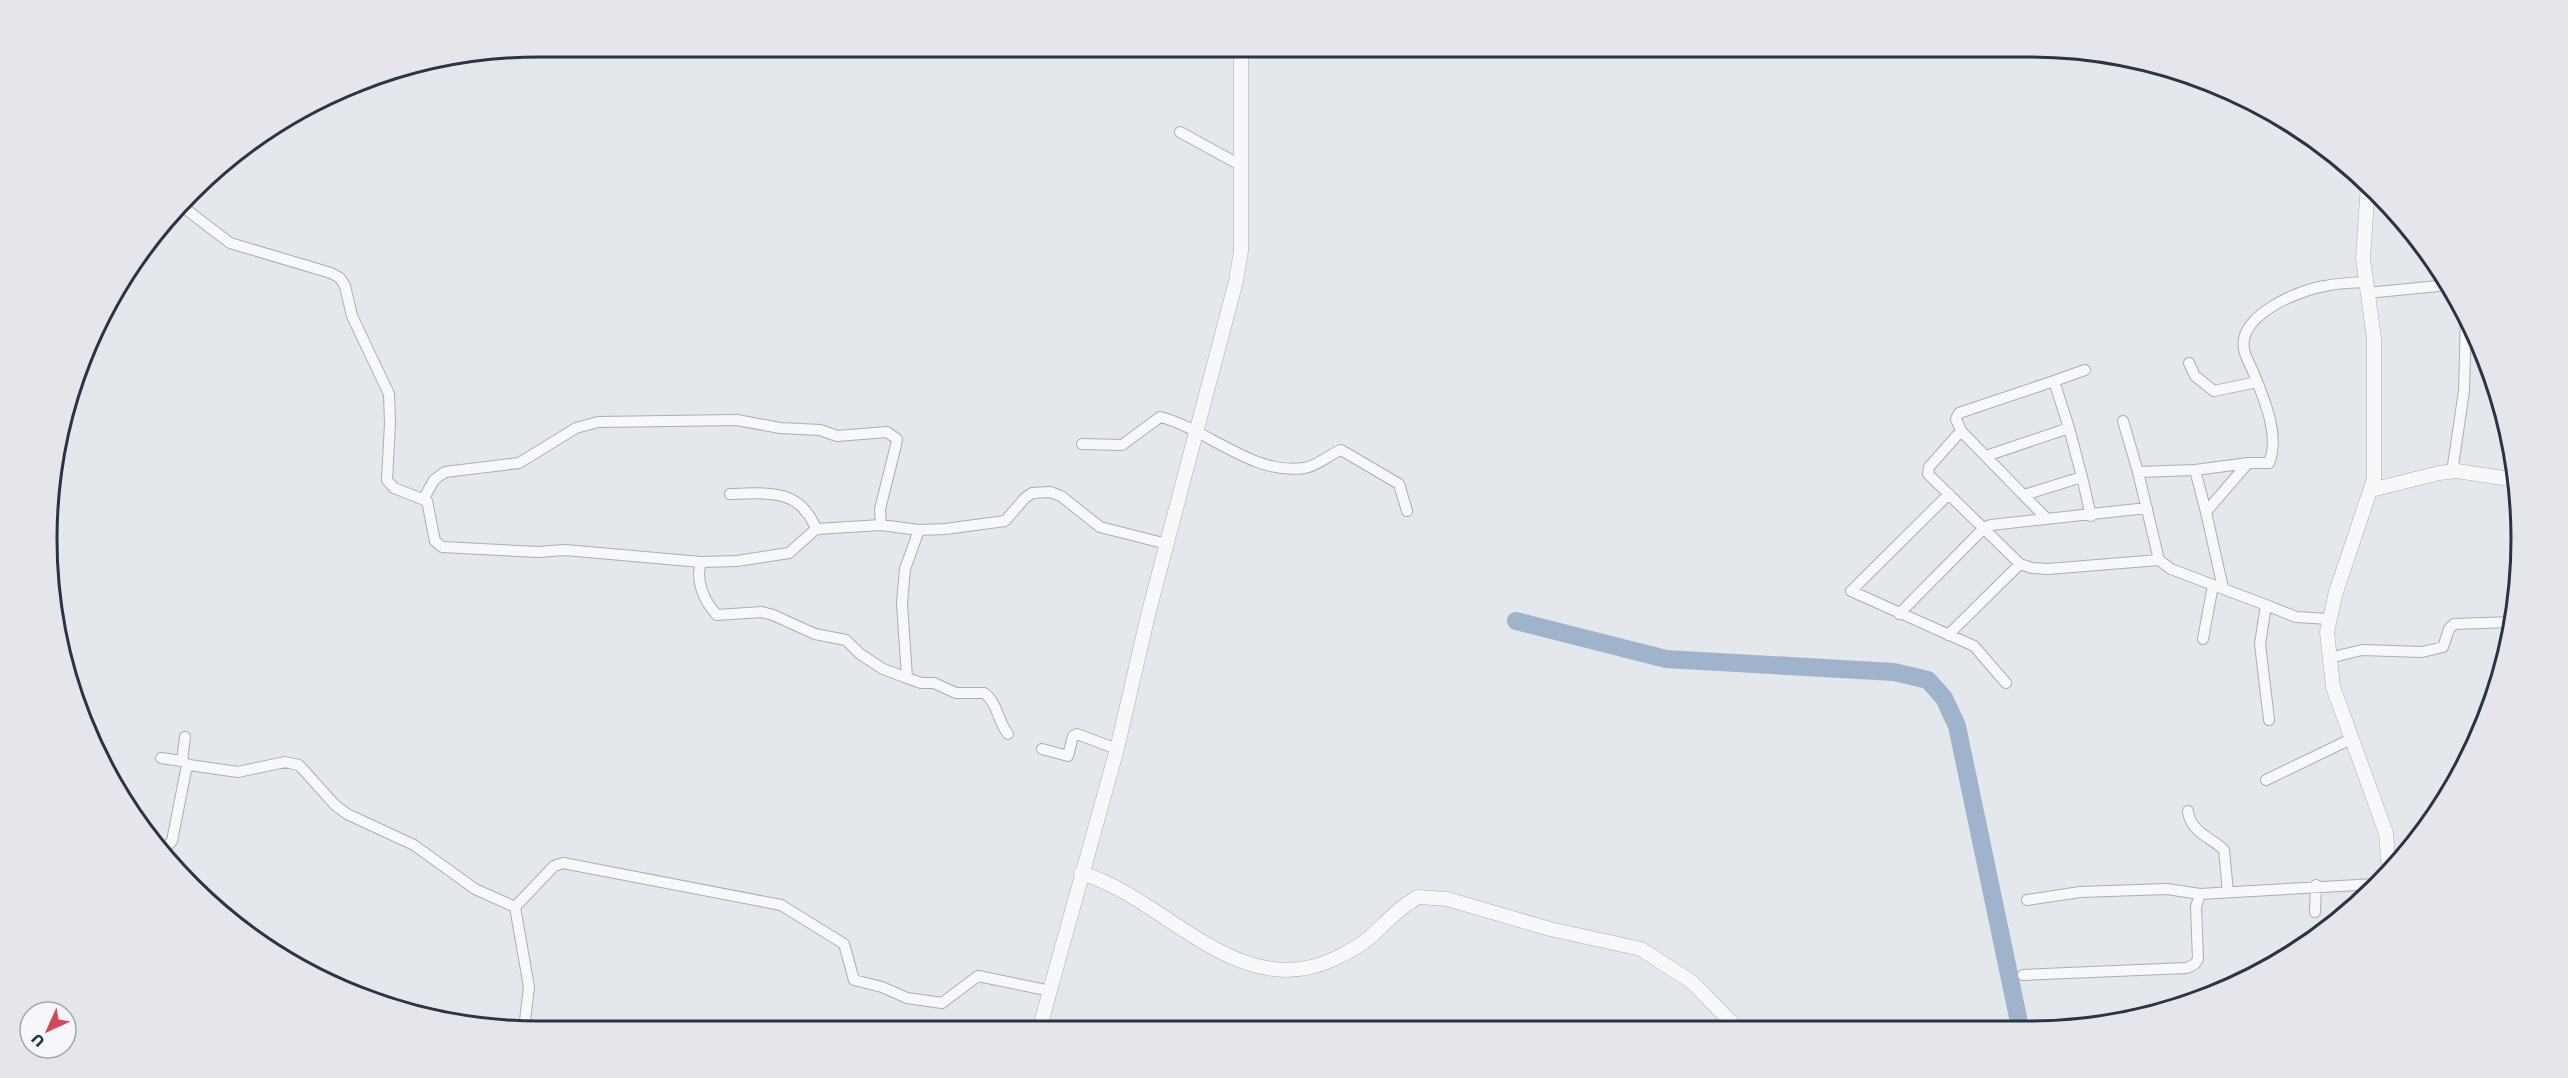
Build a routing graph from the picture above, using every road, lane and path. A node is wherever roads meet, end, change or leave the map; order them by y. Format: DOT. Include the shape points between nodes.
graph roads {
  1 [pos="1241,57"];
  2 [pos="1180,132"];
  3 [pos="1240,165"];
  4 [pos="2367,195"];
  5 [pos="187,210"];
  6 [pos="2439,285"];
  7 [pos="2366,288"];
  8 [pos="2465,336"];
  9 [pos="2189,363"];
  10 [pos="2085,370"];
  11 [pos="2054,381"];
  12 [pos="2257,382"];
  13 [pos="2123,421"];
  14 [pos="2069,428"];
  15 [pos="1961,431"];
  16 [pos="1195,434"];
  17 [pos="1082,444"];
  18 [pos="1986,456"];
  19 [pos="2248,463"];
  20 [pos="2195,470"];
  21 [pos="2138,472"];
  22 [pos="2452,472"];
  23 [pos="2082,477"];
  24 [pos="2507,479"];
  25 [pos="2371,490"];
  26 [pos="730,494"];
  27 [pos="1949,494"];
  28 [pos="2024,495"];
  29 [pos="424,498"];
  30 [pos="2147,508"];
  31 [pos="1407,511"];
  32 [pos="2206,512"];
  33 [pos="2091,516"];
  34 [pos="2046,518"];
  35 [pos="881,525"];
  36 [pos="1985,527"];
  37 [pos="816,529"];
  38 [pos="919,530"];
  39 [pos="1167,544"];
  40 [pos="2158,560"];
  41 [pos="701,562"];
  42 [pos="2020,564"];
  43 [pos="2218,586"];
  44 [pos="2266,605"];
  45 [pos="1899,614"];
  46 [pos="2329,619"];
  47 [pos="2504,622"];
  48 [pos="1948,635"];
  49 [pos="2203,639"];
  50 [pos="2329,658"];
  51 [pos="907,678"];
  52 [pos="2006,683"];
  53 [pos="2269,720"];
  54 [pos="1008,734"];
  55 [pos="185,737"];
  56 [pos="2351,739"];
  57 [pos="1042,749"];
  58 [pos="1116,749"];
  59 [pos="161,758"];
  60 [pos="186,763"];
  61 [pos="2266,780"];
  62 [pos="2188,811"];
  63 [pos="168,845"];
  64 [pos="2388,861"];
  65 [pos="1081,873"];
  66 [pos="2365,884"];
  67 [pos="2316,885"];
  68 [pos="2228,892"];
  69 [pos="2200,894"];
  70 [pos="2027,900"];
  71 [pos="514,907"];
  72 [pos="2315,912"];
  73 [pos="2023,975"];
  74 [pos="1051,991"];
  75 [pos="525,1021"];
  76 [pos="1042,1021"];
  77 [pos="1730,1021"];
  1 -- 3 [label="street"];
  2 -- 3 [label="street"];
  3 -- 16 [label="street" via="1236,281"];
  4 -- 7 [label="street" via="2363,259"];
  5 -- 29 [label="street" via="230,243 340,278 352,316 388,394 387,480 394,488"];
  6 -- 7 [label="street"];
  7 -- 12 [label="street" via="2323,286 2280,300 2258,318 2246,331 2243,348"];
  7 -- 25 [label="street" via="2374,338"];
  8 -- 22 [label="street" via="2464,391"];
  9 -- 12 [label="street" via="2195,376 2214,391"];
  10 -- 11 [label="street"];
  11 -- 14 [label="street"];
  11 -- 15 [label="street" via="1959,413 1956,419"];
  12 -- 19 [label="street" via="2274,437 2273,452 2269,463"];
  13 -- 21 [label="street"];
  14 -- 18 [label="street"];
  14 -- 23 [label="street"];
  15 -- 18 [label="street"];
  15 -- 27 [label="street" via="1928,470"];
  16 -- 17 [label="street" via="1160,417 1122,445"];
  16 -- 31 [label="street" via="1283,469 1305,468 1341,450 1399,484"];
  16 -- 39 [label="street"];
  18 -- 28 [label="street"];
  19 -- 20 [label="street"];
  19 -- 32 [label="street"];
  20 -- 21 [label="street"];
  20 -- 32 [label="street"];
  21 -- 30 [label="street"];
  22 -- 24 [label="street"];
  22 -- 25 [label="street"];
  23 -- 28 [label="street"];
  23 -- 33 [label="street"];
  25 -- 46 [label="street"];
  26 -- 37 [label="street" via="776,494 791,499 803,507"];
  27 -- 36 [label="street"];
  27 -- 45 [label="street" via="1851,591"];
  28 -- 34 [label="street"];
  29 -- 35 [label="street" via="434,480 445,472 519,463 576,428 598,422 737,420 820,430 837,436 892,434 897,439 880,509"];
  29 -- 41 [label="street" via="430,504 435,541 442,547 565,550"];
  30 -- 33 [label="street"];
  30 -- 40 [label="street"];
  32 -- 43 [label="street"];
  33 -- 34 [label="street"];
  34 -- 36 [label="street"];
  35 -- 37 [label="street"];
  35 -- 38 [label="street"];
  36 -- 42 [label="street"];
  36 -- 45 [label="street"];
  37 -- 41 [label="street" via="789,553"];
  38 -- 39 [label="street" via="1005,521 1032,493 1050,492 1100,526"];
  38 -- 51 [label="street" via="906,569 902,603"];
  39 -- 58 [label="street"];
  40 -- 42 [label="street" via="2048,569"];
  40 -- 43 [label="street" via="2171,569"];
  41 -- 51 [label="street" via="700,584 717,615 773,615 815,634 846,640 883,669"];
  42 -- 48 [label="street"];
  43 -- 44 [label="street"];
  43 -- 49 [label="street"];
  44 -- 46 [label="street" via="2296,617"];
  44 -- 53 [label="street" via="2260,644"];
  45 -- 48 [label="street"];
  46 -- 50 [label="street"];
  47 -- 50 [label="street" via="2454,624 2443,647 2422,652 2373,649"];
  48 -- 52 [label="street" via="1974,646"];
  50 -- 56 [label="street" via="2333,687"];
  51 -- 54 [label="street" via="934,683 956,693 984,693 992,700"];
  55 -- 60 [label="street"];
  56 -- 61 [label="street"];
  56 -- 64 [label="street" via="2386,832"];
  57 -- 58 [label="street" via="1068,756 1077,734"];
  58 -- 65 [label="street"];
  59 -- 60 [label="street"];
  60 -- 63 [label="street" via="172,841"];
  60 -- 71 [label="street" via="238,772 285,762 298,765 347,814 414,845 475,889"];
  62 -- 68 [label="street" via="2192,823 2224,850"];
  65 -- 74 [label="street"];
  65 -- 77 [label="street" via="1121,888 1224,955 1276,970 1303,969 1333,959 1364,942 1418,897 1447,899 1550,929 1641,949 1692,982"];
  66 -- 67 [label="street"];
  67 -- 68 [label="street"];
  67 -- 72 [label="street"];
  68 -- 69 [label="street"];
  69 -- 70 [label="street" via="2167,889 2060,894"];
  69 -- 73 [label="street" via="2196,906 2198,959 2190,967"];
  71 -- 74 [label="street" via="554,866 563,863 781,905 843,944 854,980 907,998 942,1003 978,976"];
  71 -- 75 [label="street" via="529,987"];
  74 -- 76 [label="street"];
}
